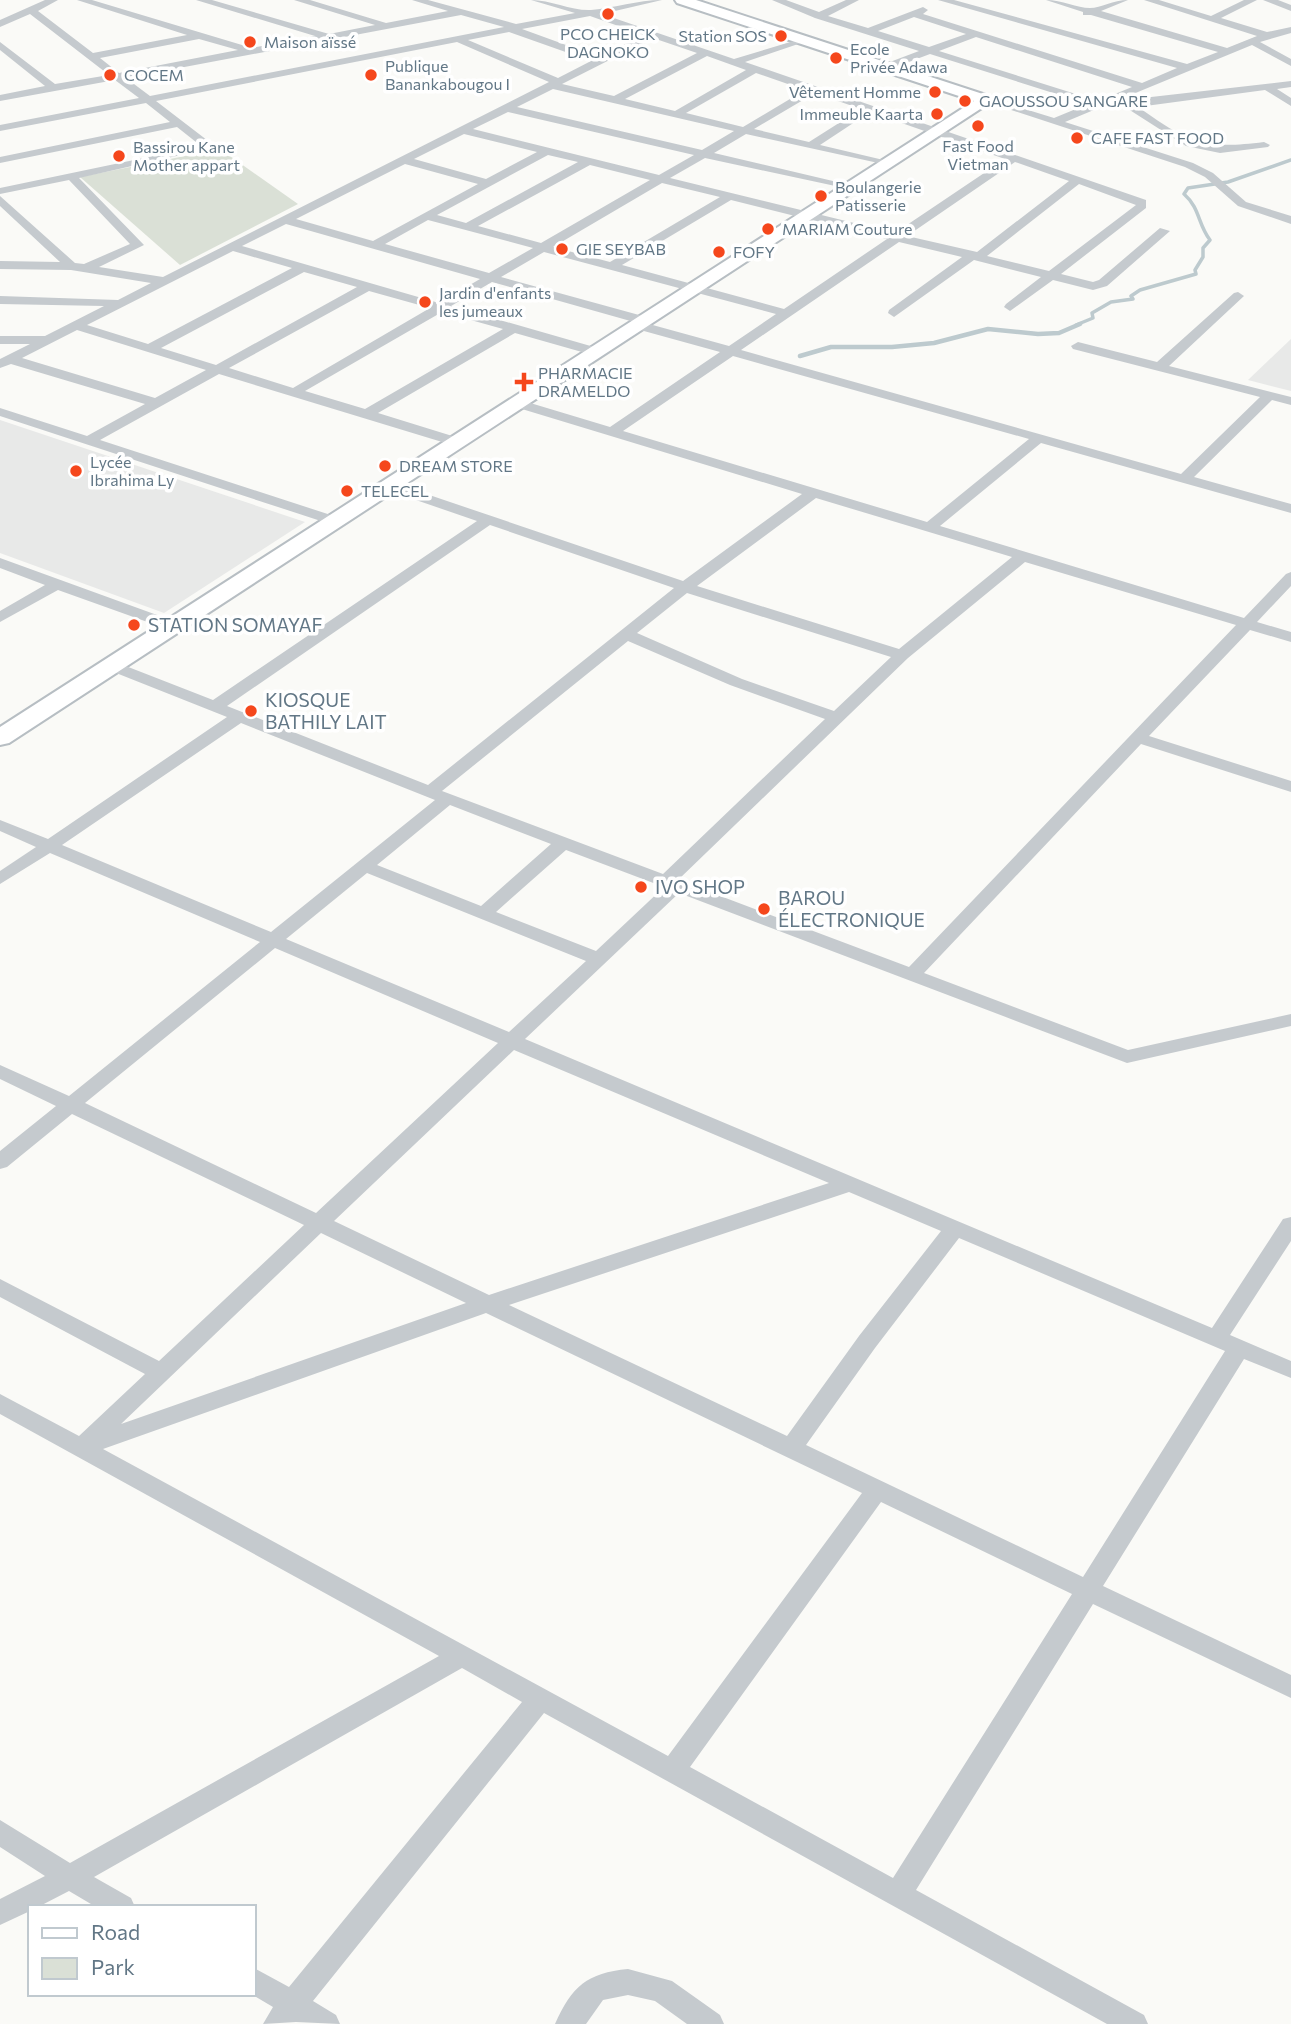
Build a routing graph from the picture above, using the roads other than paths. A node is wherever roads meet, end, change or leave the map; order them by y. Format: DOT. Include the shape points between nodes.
graph roads {
  1 [pos="53,0"];
  2 [pos="82,0"];
  3 [pos="204,0"];
  4 [pos="299,0"];
  5 [pos="417,0"];
  6 [pos="536,0"];
  7 [pos="657,0"];
  8 [pos="682,0"];
  9 [pos="777,0"];
  10 [pos="854,0"];
  11 [pos="945,0"];
  12 [pos="1051,0"];
  13 [pos="1123,0"];
  14 [pos="1149,0"];
  15 [pos="1252,0"];
  16 [pos="1268,0"];
  17 [pos="1291,8"];
  18 [pos="31,10"];
  19 [pos="461,12"];
  20 [pos="1090,12"];
  21 [pos="589,13"];
  22 [pos="914,14"];
  23 [pos="819,16"];
  24 [pos="1214,18"];
  25 [pos="0,24"];
  26 [pos="388,26"];
  27 [pos="1047,27"];
  28 [pos="513,28"];
  29 [pos="1291,30"];
  30 [pos="868,32"];
  31 [pos="653,34"];
  32 [pos="974,34"];
  33 [pos="1268,35"];
  34 [pos="201,36"];
  35 [pos="329,37"];
  36 [pos="803,38"];
  37 [pos="458,39"];
  38 [pos="1253,42"];
  39 [pos="1291,42"];
  40 [pos="0,45"];
  41 [pos="930,50"];
  42 [pos="252,51"];
  43 [pos="707,52"];
  44 [pos="1230,52"];
  45 [pos="383,53"];
  46 [pos="92,56"];
  47 [pos="599,61"];
  48 [pos="735,62"];
  49 [pos="1291,63"];
  50 [pos="886,67"];
  51 [pos="1188,68"];
  52 [pos="755,69"];
  53 [pos="118,76"];
  54 [pos="555,84"];
  55 [pos="1291,84"];
  56 [pos="1266,86"];
  57 [pos="1144,87"];
  58 [pos="53,88"];
  59 [pos="815,89"];
  60 [pos="0,98"];
  61 [pos="149,99"];
  62 [pos="615,100"];
  63 [pos="986,100"];
  64 [pos="1291,103"];
  65 [pos="1098,104"];
  66 [pos="1127,104"];
  67 [pos="507,108"];
  68 [pos="870,108"];
  69 [pos="677,114"];
  70 [pos="1055,122"];
  71 [pos="180,123"];
  72 [pos="0,128"];
  73 [pos="463,130"];
  74 [pos="745,130"];
  75 [pos="938,131"];
  76 [pos="1264,145"];
  77 [pos="811,146"];
  78 [pos="547,151"];
  79 [pos="704,154"];
  80 [pos="1015,158"];
  81 [pos="0,160"];
  82 [pos="403,160"];
  83 [pos="589,161"];
  84 [pos="888,163"];
  85 [pos="71,176"];
  86 [pos="661,179"];
  87 [pos="1078,179"];
  88 [pos="487,183"];
  89 [pos="850,188"];
  90 [pos="0,191"];
  91 [pos="730,196"];
  92 [pos="0,200"];
  93 [pos="426,216"];
  94 [pos="806,216"];
  95 [pos="285,220"];
  96 [pos="1291,220"];
  97 [pos="468,228"];
  98 [pos="1164,231"];
  99 [pos="896,237"];
  100 [pos="374,245"];
  101 [pos="231,247"];
  102 [pos="543,247"];
  103 [pos="976,256"];
  104 [pos="0,265"];
  105 [pos="77,267"];
  106 [pos="610,267"];
  107 [pos="302,268"];
  108 [pos="1051,275"];
  109 [pos="491,278"];
  110 [pos="165,281"];
  111 [pos="368,286"];
  112 [pos="692,289"];
  113 [pos="1238,296"];
  114 [pos="0,300"];
  115 [pos="121,303"];
  116 [pos="441,307"];
  117 [pos="1010,307"];
  118 [pos="786,313"];
  119 [pos="894,313"];
  120 [pos="642,323"];
  121 [pos="76,326"];
  122 [pos="514,328"];
  123 [pos="0,340"];
  124 [pos="47,340"];
  125 [pos="1079,346"];
  126 [pos="150,348"];
  127 [pos="730,351"];
  128 [pos="596,352"];
  129 [pos="5,361"];
  130 [pos="1160,366"];
  131 [pos="216,370"];
  132 [pos="293,393"];
  133 [pos="1270,395"];
  134 [pos="1291,401"];
  135 [pos="156,403"];
  136 [pos="517,403"];
  137 [pos="0,412"];
  138 [pos="365,415"];
  139 [pos="612,432"];
  140 [pos="1040,437"];
  141 [pos="88,441"];
  142 [pos="457,442"];
  143 [pos="1185,478"];
  144 [pos="389,486"];
  145 [pos="813,493"];
  146 [pos="1291,509"];
  147 [pos="488,520"];
  148 [pos="335,521"];
  149 [pos="929,528"];
  150 [pos="1023,556"];
  151 [pos="0,563"];
  152 [pos="1291,577"];
  153 [pos="57,584"];
  154 [pos="685,587"];
  155 [pos="0,617"];
  156 [pos="1247,624"];
  157 [pos="173,626"];
  158 [pos="626,634"];
  159 [pos="1291,637"];
  160 [pos="902,655"];
  161 [pos="112,666"];
  162 [pos="214,707"];
  163 [pos="238,717"];
  164 [pos="837,718"];
  165 [pos="0,738"];
  166 [pos="1140,738"];
  167 [pos="1291,787"];
  168 [pos="439,795"];
  169 [pos="0,824"];
  170 [pos="564,842"];
  171 [pos="48,845"];
  172 [pos="365,866"];
  173 [pos="0,879"];
  174 [pos="672,883"];
  175 [pos="484,913"];
  176 [pos="273,940"];
  177 [pos="599,959"];
  178 [pos="912,975"];
  179 [pos="1291,1020"];
  180 [pos="512,1041"];
  181 [pos="0,1071"];
  182 [pos="70,1105"];
  183 [pos="0,1162"];
  184 [pos="850,1184"];
  185 [pos="318,1223"];
  186 [pos="1291,1224"];
  187 [pos="955,1228"];
  188 [pos="0,1287"];
  189 [pos="487,1304"];
  190 [pos="1227,1343"];
  191 [pos="1291,1370"];
  192 [pos="162,1372"];
  193 [pos="0,1404"];
  194 [pos="81,1448"];
  195 [pos="791,1449"];
  196 [pos="877,1490"];
  197 [pos="1088,1590"];
  198 [pos="461,1656"];
  199 [pos="1291,1687"];
  200 [pos="540,1699"];
  201 [pos="671,1771"];
  202 [pos="0,1832"];
  203 [pos="69,1877"];
  204 [pos="898,1895"];
  205 [pos="118,1905"];
  206 [pos="0,1913"];
  207 [pos="256,1983"];
  208 [pos="286,2014"];
  209 [pos="327,2024"];
  210 [pos="569,2024"];
  211 [pos="710,2024"];
  212 [pos="1134,2024"];
  1 -- 18 [label="street"];
  2 -- 34 [label="street"];
  3 -- 35 [label="street"];
  4 -- 26 [label="street"];
  5 -- 19 [label="street"];
  6 -- 21 [label="street"];
  7 -- 21 [label="street"];
  8 -- 36 [label="main road"];
  9 -- 23 [label="street"];
  10 -- 23 [label="street"];
  11 -- 22 [label="street"];
  11 -- 27 [label="street"];
  12 -- 20 [label="street"];
  13 -- 20 [label="street"];
  14 -- 24 [label="street"];
  15 -- 24 [label="street"];
  16 -- 17 [label="street"];
  18 -- 25 [label="street"];
  18 -- 46 [label="street"];
  19 -- 26 [label="street"];
  19 -- 28 [label="street"];
  20 -- 27 [label="street"];
  20 -- 44 [label="street"];
  21 -- 28 [label="street"];
  21 -- 31 [label="street"];
  22 -- 30 [label="street"];
  22 -- 32 [label="street"];
  23 -- 30 [label="street"];
  24 -- 33 [label="street"];
  26 -- 35 [label="street"];
  27 -- 51 [label="street"];
  28 -- 37 [label="street"];
  28 -- 47 [label="street"];
  29 -- 33 [label="street"];
  30 -- 41 [label="street"];
  31 -- 43 [label="street"];
  31 -- 47 [label="street"];
  32 -- 41 [label="street"];
  32 -- 57 [label="street"];
  33 -- 38 [label="street"];
  33 -- 39 [label="street"];
  34 -- 42 [label="street"];
  34 -- 46 [label="street"];
  35 -- 42 [label="street"];
  35 -- 45 [label="street"];
  36 -- 48 [label="street"];
  36 -- 50 [label="main road"];
  37 -- 45 [label="street"];
  37 -- 54 [label="street"];
  38 -- 44 [label="street"];
  38 -- 49 [label="street"];
  40 -- 58 [label="street"];
  41 -- 50 [label="street"];
  41 -- 65 [label="street"];
  42 -- 53 [label="street"];
  43 -- 48 [label="street"];
  43 -- 62 [label="street"];
  44 -- 51 [label="street"];
  45 -- 61 [label="street"];
  46 -- 53 [label="street"];
  47 -- 54 [label="street"];
  48 -- 52 [label="street"];
  50 -- 63 [label="main road"];
  51 -- 57 [label="street"];
  52 -- 59 [label="street"];
  52 -- 69 [label="street"];
  53 -- 58 [label="street"];
  53 -- 61 [label="street"];
  54 -- 62 [label="street"];
  54 -- 67 [label="street"];
  55 -- 56 [label="street"];
  56 -- 64 [label="street"];
  56 -- 66 [label="street"];
  57 -- 65 [label="street"];
  58 -- 60 [label="street"];
  59 -- 68 [label="street"];
  59 -- 74 [label="street"];
  61 -- 71 [label="street"];
  61 -- 72 [label="street"];
  62 -- 69 [label="street"];
  63 -- 70 [label="street"];
  63 -- 75 [label="main road"];
  65 -- 66 [label="street"];
  65 -- 70 [label="street"];
  66 -- 76 [label="street" via="1184,144 1227,150"];
  67 -- 73 [label="street"];
  67 -- 79 [label="street"];
  68 -- 75 [label="street"];
  68 -- 77 [label="street"];
  69 -- 74 [label="street"];
  70 -- 96 [label="street" via="1189,165 1242,204"];
  71 -- 81 [label="street"];
  71 -- 85 [label="street" via="209,144 209,149"];
  73 -- 78 [label="street"];
  73 -- 82 [label="street"];
  74 -- 77 [label="street"];
  74 -- 79 [label="street"];
  75 -- 80 [label="street"];
  75 -- 84 [label="main road"];
  77 -- 84 [label="street"];
  78 -- 83 [label="street"];
  78 -- 88 [label="street"];
  79 -- 86 [label="street"];
  79 -- 89 [label="street"];
  80 -- 87 [label="street"];
  80 -- 99 [label="street"];
  82 -- 88 [label="street"];
  82 -- 95 [label="street"];
  83 -- 86 [label="street"];
  83 -- 97 [label="street"];
  84 -- 89 [label="main road"];
  85 -- 90 [label="street"];
  85 -- 105 [label="street" via="138,245"];
  86 -- 91 [label="street"];
  86 -- 102 [label="street"];
  87 -- 103 [label="street"];
  87 -- 108 [label="street" via="1135,198 1142,206"];
  88 -- 93 [label="street"];
  89 -- 94 [label="main road"];
  91 -- 94 [label="street"];
  91 -- 106 [label="street"];
  92 -- 105 [label="street"];
  93 -- 97 [label="street"];
  93 -- 100 [label="street"];
  94 -- 99 [label="street"];
  94 -- 112 [label="main road"];
  95 -- 100 [label="street"];
  95 -- 101 [label="street"];
  97 -- 102 [label="street"];
  98 -- 108 [label="street" via="1099,285"];
  99 -- 103 [label="street"];
  99 -- 118 [label="street"];
  100 -- 109 [label="street"];
  101 -- 107 [label="street"];
  101 -- 110 [label="street"];
  102 -- 106 [label="street"];
  102 -- 109 [label="street"];
  103 -- 108 [label="street"];
  103 -- 119 [label="street"];
  104 -- 105 [label="street"];
  105 -- 110 [label="street"];
  106 -- 112 [label="street"];
  107 -- 111 [label="street"];
  107 -- 126 [label="street"];
  108 -- 117 [label="street"];
  109 -- 116 [label="street"];
  109 -- 120 [label="street"];
  110 -- 115 [label="street"];
  111 -- 116 [label="street"];
  111 -- 131 [label="street"];
  112 -- 118 [label="street"];
  112 -- 120 [label="main road"];
  113 -- 130 [label="street"];
  114 -- 115 [label="street"];
  115 -- 121 [label="street"];
  116 -- 122 [label="street"];
  116 -- 132 [label="street"];
  118 -- 127 [label="street"];
  120 -- 127 [label="street"];
  120 -- 128 [label="main road"];
  121 -- 124 [label="street"];
  121 -- 126 [label="street"];
  122 -- 128 [label="street"];
  122 -- 138 [label="street"];
  123 -- 124 [label="street"];
  124 -- 129 [label="street"];
  125 -- 130 [label="street"];
  126 -- 131 [label="street"];
  127 -- 139 [label="street"];
  127 -- 140 [label="street"];
  128 -- 136 [label="main road"];
  129 -- 135 [label="street"];
  130 -- 133 [label="street"];
  131 -- 132 [label="street"];
  131 -- 135 [label="street"];
  132 -- 138 [label="street"];
  133 -- 134 [label="street"];
  133 -- 143 [label="street"];
  135 -- 141 [label="street"];
  136 -- 139 [label="street"];
  136 -- 142 [label="main road"];
  137 -- 141 [label="street"];
  138 -- 142 [label="street"];
  139 -- 145 [label="street"];
  140 -- 143 [label="street"];
  140 -- 149 [label="street"];
  141 -- 148 [label="street"];
  142 -- 144 [label="main road"];
  143 -- 146 [label="street"];
  144 -- 147 [label="street"];
  144 -- 148 [label="main road"];
  145 -- 149 [label="street"];
  145 -- 154 [label="street"];
  147 -- 154 [label="street"];
  147 -- 162 [label="street"];
  148 -- 157 [label="main road"];
  149 -- 150 [label="street"];
  150 -- 156 [label="street"];
  150 -- 160 [label="street"];
  151 -- 153 [label="street"];
  152 -- 156 [label="street"];
  153 -- 155 [label="street"];
  153 -- 157 [label="street"];
  154 -- 158 [label="street"];
  154 -- 160 [label="street"];
  156 -- 159 [label="street"];
  156 -- 166 [label="street"];
  157 -- 161 [label="main road"];
  158 -- 164 [label="street" via="736,682"];
  158 -- 168 [label="street"];
  160 -- 164 [label="street"];
  161 -- 162 [label="street"];
  161 -- 165 [label="main road"];
  162 -- 163 [label="street"];
  163 -- 168 [label="street"];
  163 -- 171 [label="street"];
  164 -- 174 [label="street"];
  166 -- 167 [label="street"];
  166 -- 178 [label="street"];
  168 -- 170 [label="street"];
  168 -- 172 [label="street"];
  169 -- 171 [label="street"];
  170 -- 174 [label="street"];
  170 -- 175 [label="street"];
  171 -- 173 [label="street"];
  171 -- 176 [label="street"];
  172 -- 175 [label="street"];
  172 -- 176 [label="street"];
  174 -- 177 [label="street"];
  174 -- 178 [label="street"];
  175 -- 177 [label="street"];
  176 -- 180 [label="street"];
  176 -- 182 [label="street"];
  177 -- 180 [label="street"];
  178 -- 179 [label="street" via="1127,1057"];
  180 -- 184 [label="street"];
  180 -- 185 [label="street"];
  181 -- 182 [label="street"];
  182 -- 183 [label="street"];
  182 -- 185 [label="street"];
  184 -- 187 [label="street"];
  184 -- 189 [label="street"];
  185 -- 189 [label="street"];
  185 -- 192 [label="street"];
  186 -- 190 [label="street"];
  187 -- 190 [label="street"];
  187 -- 195 [label="street"];
  188 -- 192 [label="street"];
  189 -- 194 [label="street"];
  189 -- 195 [label="street"];
  190 -- 191 [label="street"];
  190 -- 197 [label="street"];
  192 -- 194 [label="street"];
  193 -- 194 [label="street"];
  194 -- 198 [label="street"];
  195 -- 196 [label="street"];
  196 -- 197 [label="street"];
  196 -- 201 [label="street"];
  197 -- 199 [label="street"];
  197 -- 204 [label="street"];
  198 -- 200 [label="street"];
  198 -- 203 [label="street"];
  200 -- 201 [label="street"];
  200 -- 208 [label="street"];
  201 -- 204 [label="street"];
  202 -- 203 [label="street"];
  203 -- 205 [label="street"];
  203 -- 206 [label="street"];
  204 -- 212 [label="street"];
  207 -- 208 [label="street"];
  208 -- 209 [label="street"];
  210 -- 211 [label="street" via="593,1990 628,1982 662,1990"];
}
